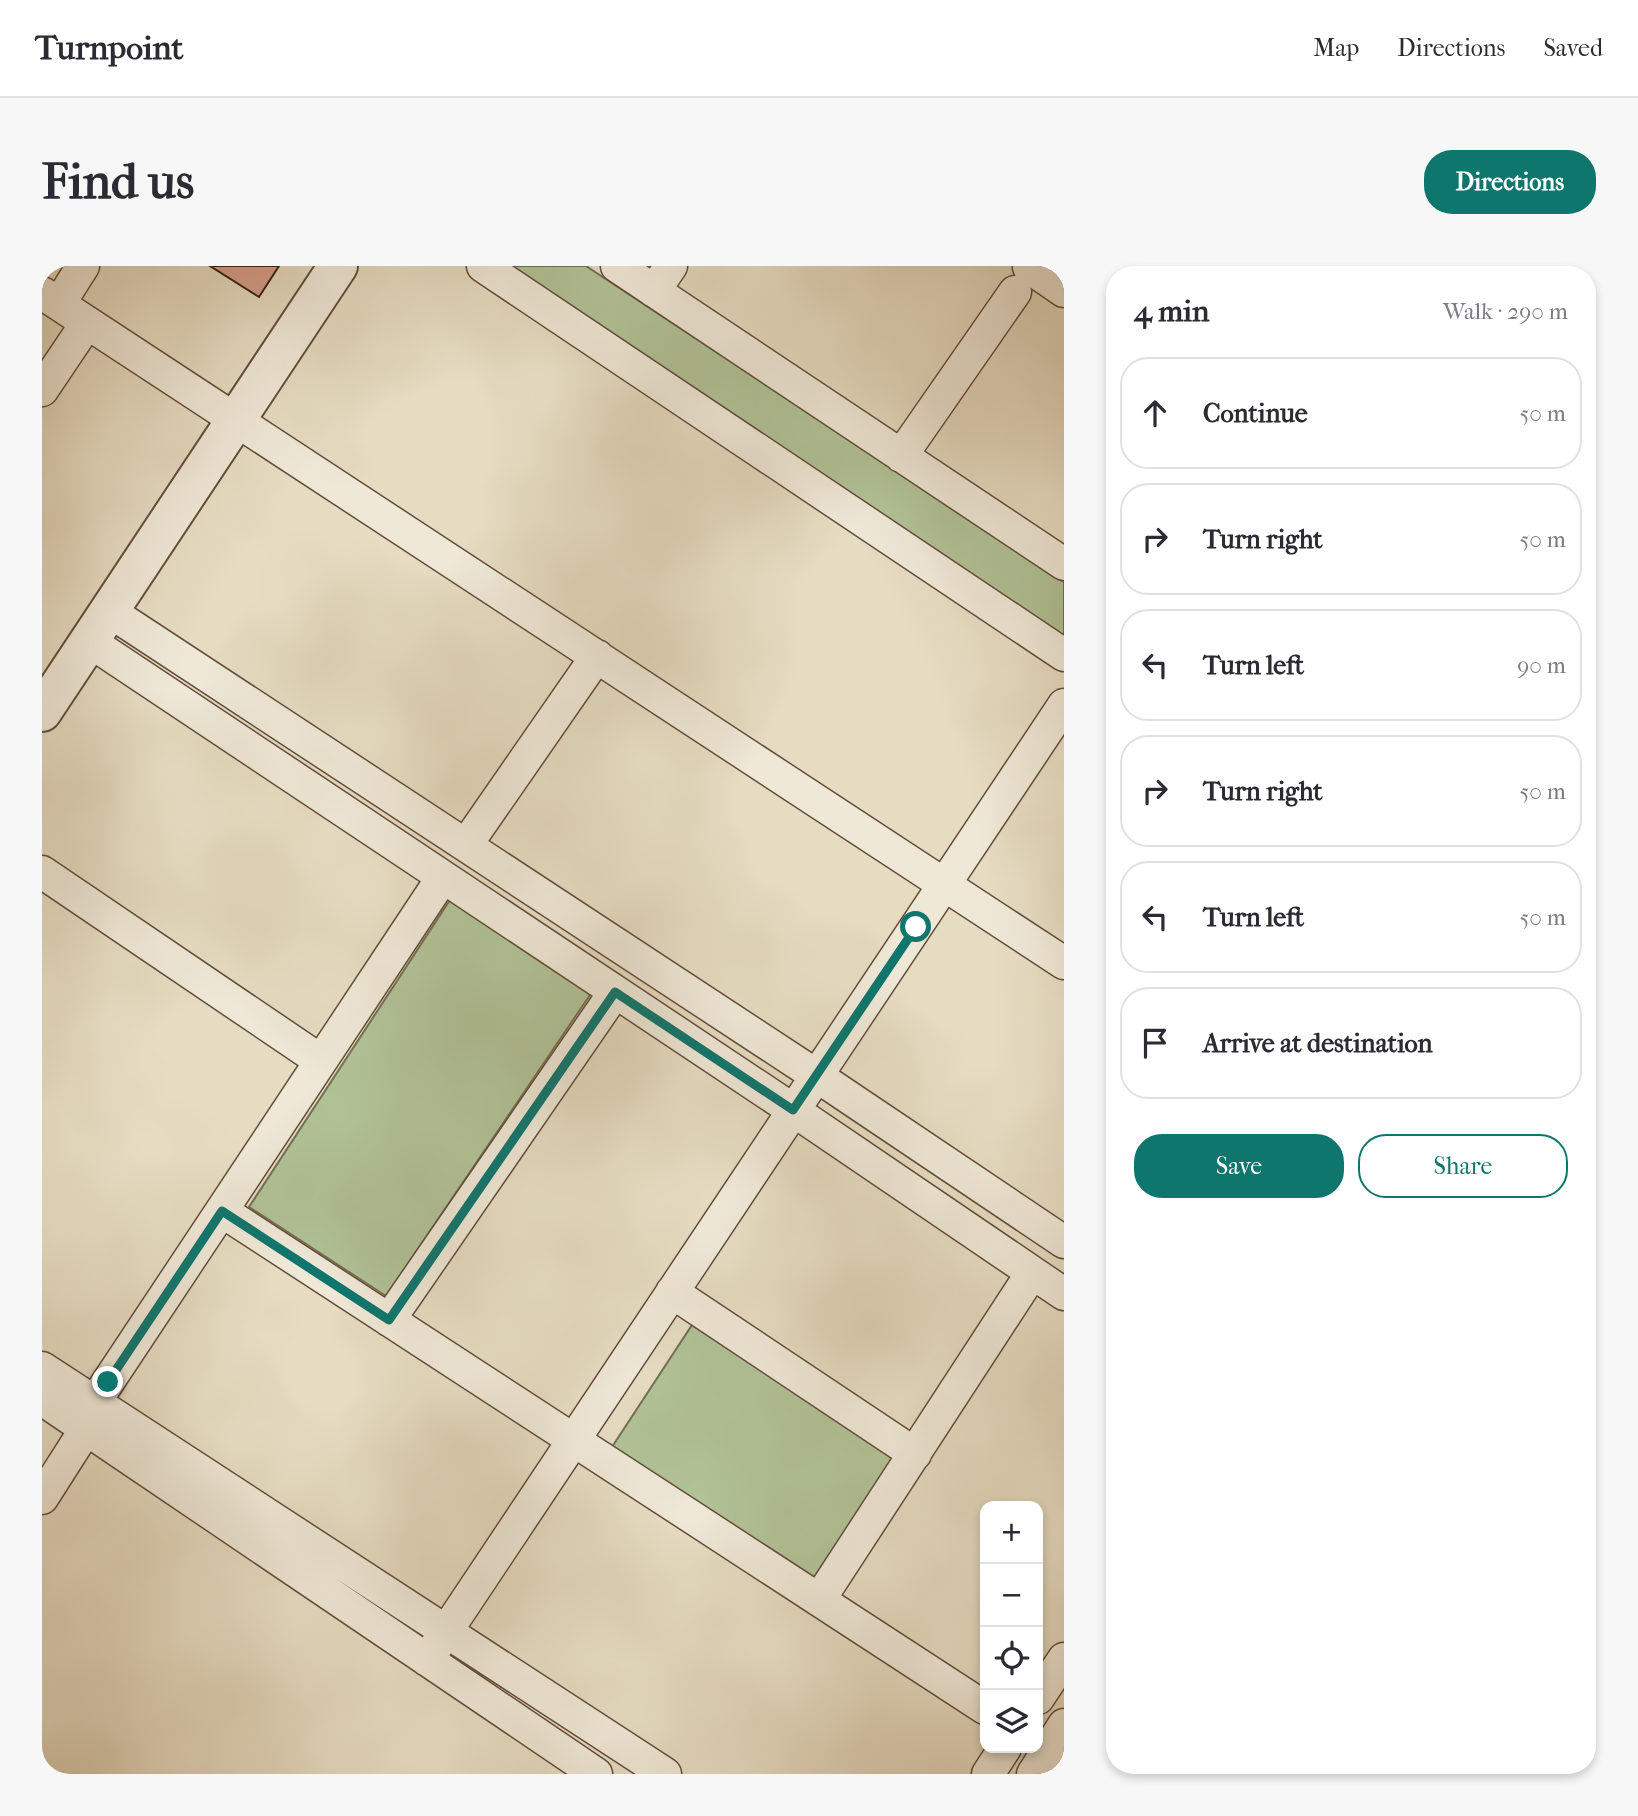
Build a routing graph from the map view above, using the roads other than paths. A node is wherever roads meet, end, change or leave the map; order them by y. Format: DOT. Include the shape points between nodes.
graph roads {
  1 [pos="83,266"];
  2 [pos="338,266"];
  3 [pos="483,266"];
  4 [pos="617,266"];
  5 [pos="663,278"];
  6 [pos="1022,280"];
  7 [pos="1064,291"];
  8 [pos="50,299"];
  9 [pos="87,323"];
  10 [pos="42,390"];
  11 [pos="236,419"];
  12 [pos="901,456"];
  13 [pos="1064,565"];
  14 [pos="99,626"];
  15 [pos="1064,655"];
  16 [pos="597,656"];
  17 [pos="1064,705"];
  18 [pos="42,712"];
  19 [pos="466,845"];
  20 [pos="42,872"];
  21 [pos="443,877"];
  22 [pos="944,884"];
  23 [pos="1064,962"];
  24 [pos="615,992"];
  25 [pos="321,1061"];
  26 [pos="817,1076"];
  27 [pos="793,1110"];
  28 [pos="222,1211"];
  29 [pos="1064,1242"];
  30 [pos="1032,1273"];
  31 [pos="672,1292"];
  32 [pos="1064,1294"];
  33 [pos="389,1320"];
  34 [pos="42,1368"];
  35 [pos="42,1399"];
  36 [pos="90,1416"];
  37 [pos="573,1440"];
  38 [pos="915,1454"];
  39 [pos="42,1498"];
  40 [pos="819,1600"];
  41 [pos="445,1632"];
  42 [pos="1064,1659"];
  43 [pos="427,1660"];
  44 [pos="1043,1690"];
  45 [pos="980,1705"];
  46 [pos="1002,1753"];
  47 [pos="596,1774"];
  48 [pos="665,1774"];
  49 [pos="988,1774"];
  1 -- 8 [label="street"];
  2 -- 11 [label="street"];
  3 -- 15 [label="street"];
  4 -- 5 [label="street"];
  5 -- 12 [label="street"];
  6 -- 7 [label="street"];
  6 -- 12 [label="street"];
  8 -- 9 [label="street"];
  9 -- 10 [label="street"];
  9 -- 11 [label="street"];
  11 -- 14 [label="street"];
  11 -- 16 [label="street"];
  12 -- 13 [label="street"];
  14 -- 18 [label="street"];
  14 -- 19 [label="street"];
  14 -- 21 [label="street"];
  16 -- 19 [label="street"];
  16 -- 22 [label="street"];
  17 -- 22 [label="street"];
  19 -- 26 [label="street"];
  20 -- 25 [label="street"];
  21 -- 24 [label="street"];
  21 -- 25 [label="street"];
  22 -- 23 [label="street"];
  22 -- 26 [label="street"];
  24 -- 27 [label="street"];
  24 -- 33 [label="street"];
  25 -- 28 [label="street"];
  26 -- 27 [label="street"];
  26 -- 29 [label="street"];
  27 -- 30 [label="street"];
  27 -- 31 [label="street"];
  28 -- 33 [label="street"];
  28 -- 36 [label="street"];
  30 -- 32 [label="street"];
  30 -- 38 [label="street"];
  31 -- 37 [label="street"];
  31 -- 38 [label="street"];
  33 -- 37 [label="street"];
  34 -- 36 [label="street"];
  35 -- 36 [label="street"];
  36 -- 39 [label="street"];
  36 -- 41 [label="street"];
  36 -- 43 [label="street"];
  37 -- 40 [label="street"];
  37 -- 41 [label="street"];
  38 -- 40 [label="street"];
  40 -- 45 [label="street"];
  41 -- 43 [label="street"];
  41 -- 48 [label="street"];
  42 -- 44 [label="street"];
  43 -- 47 [label="street"];
  46 -- 49 [label="street"];
}
